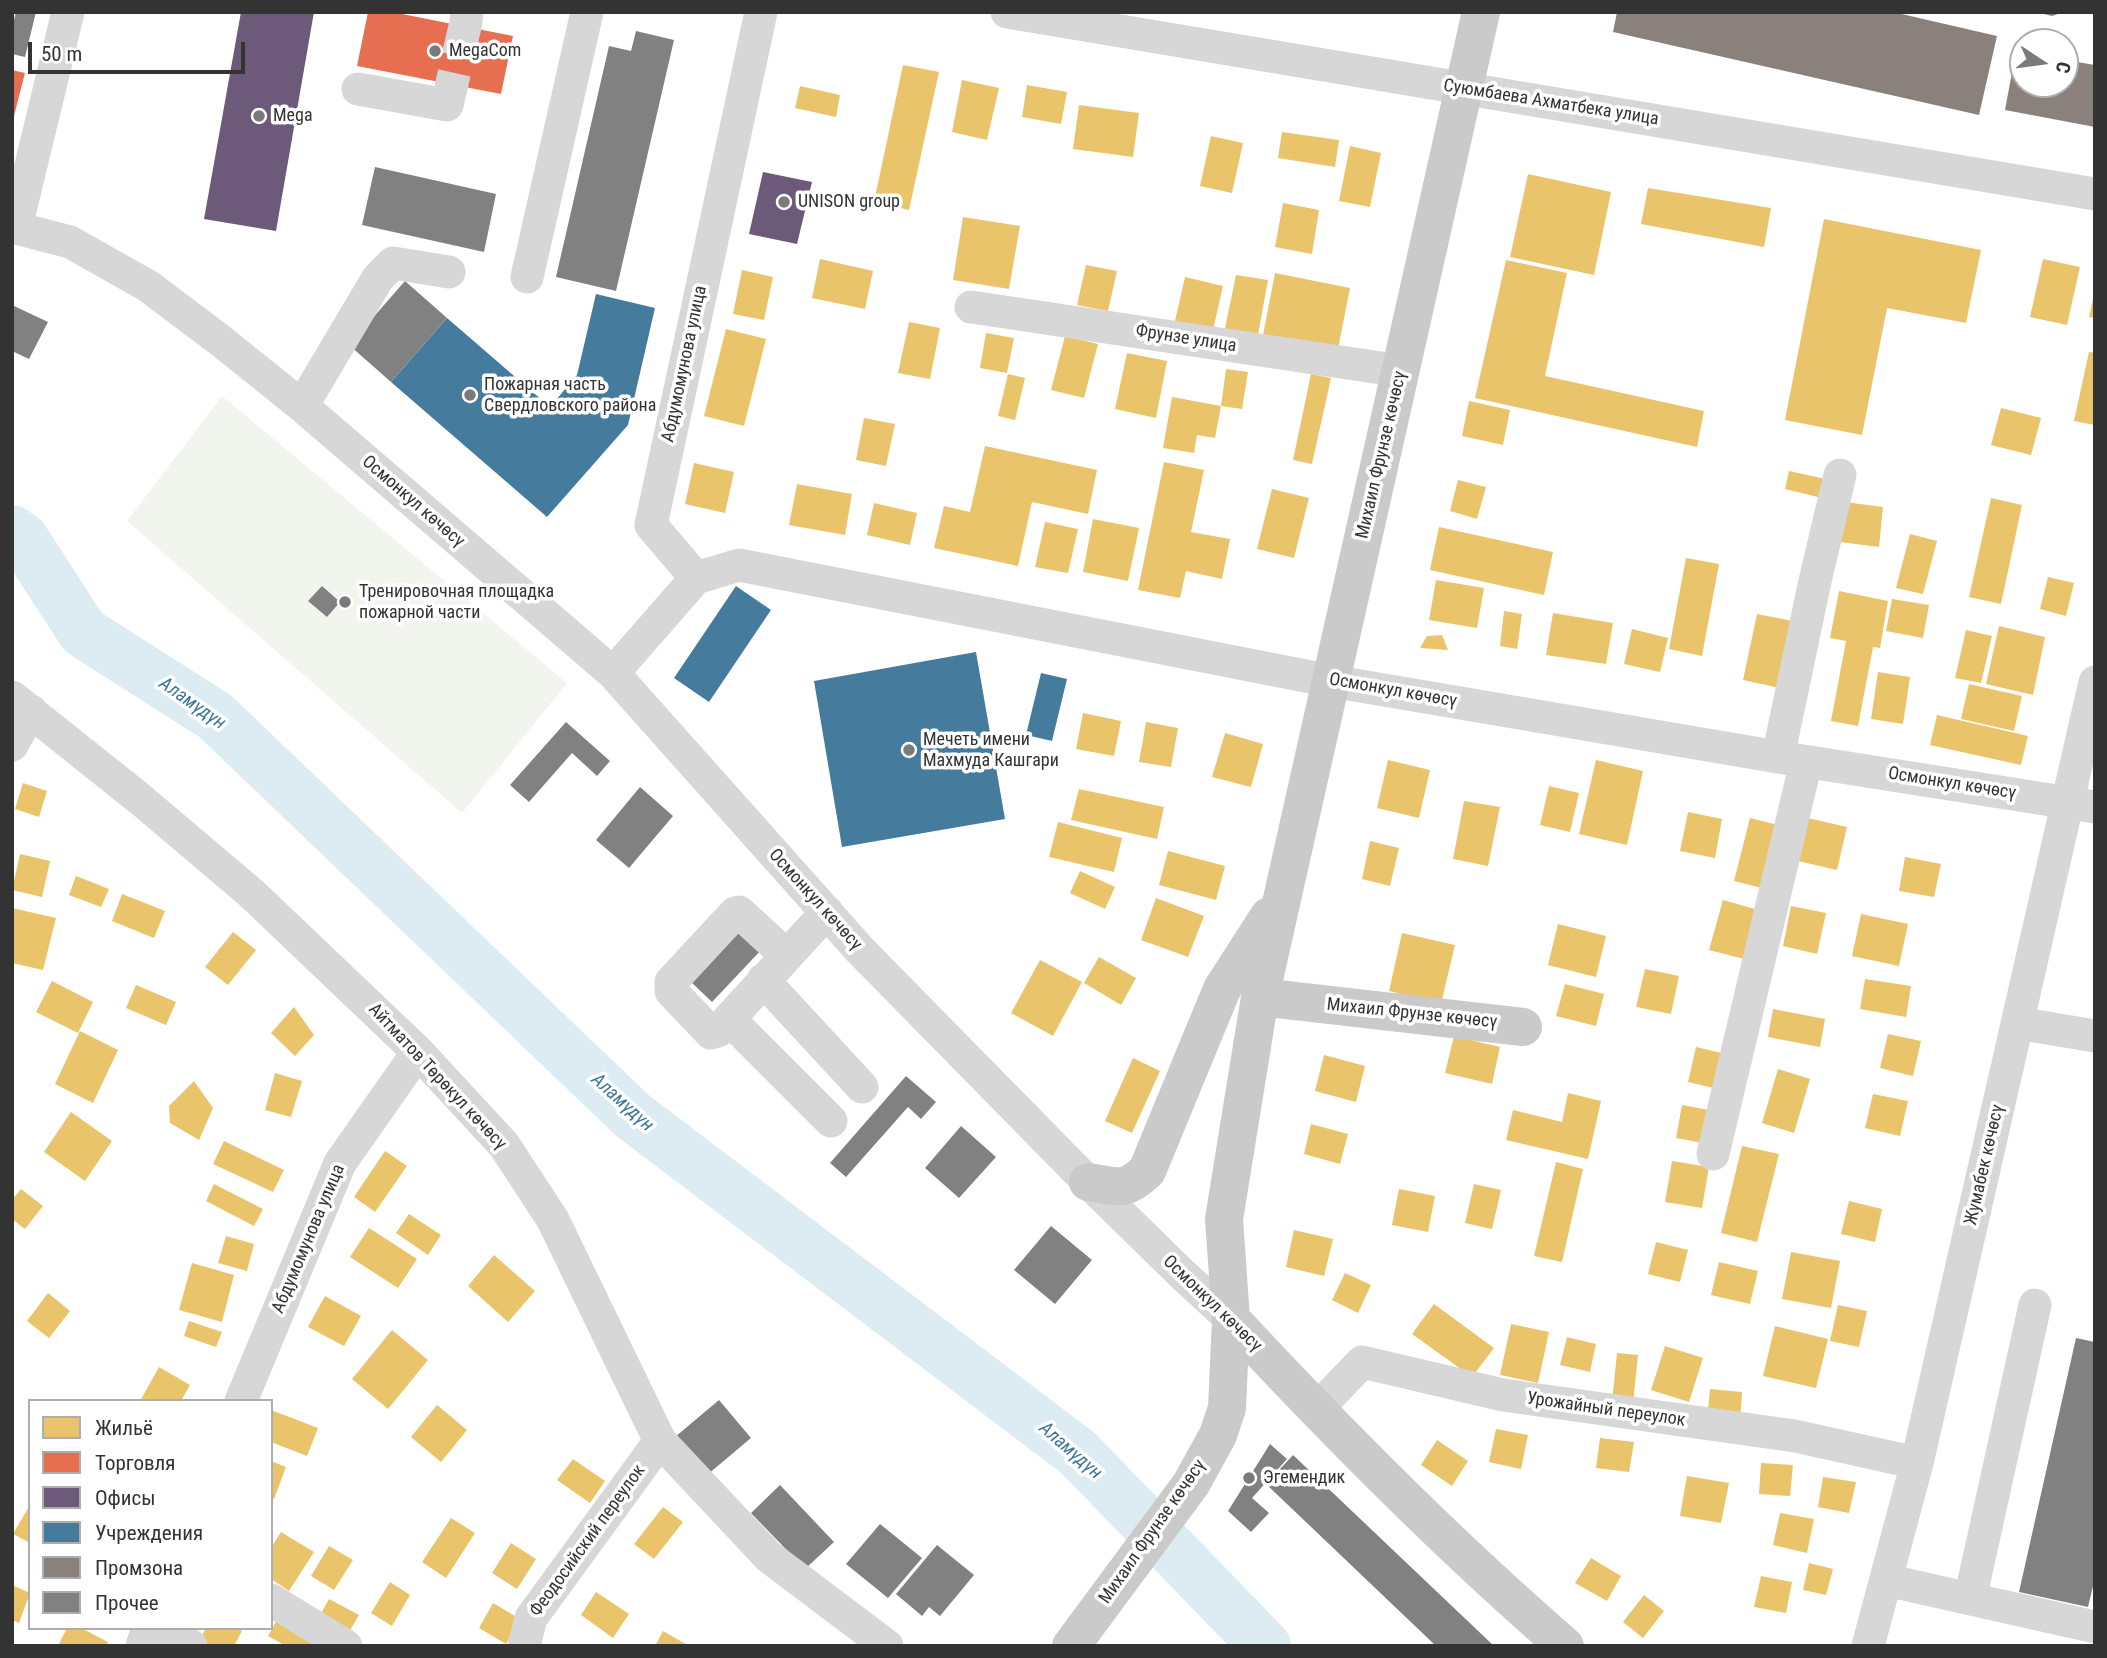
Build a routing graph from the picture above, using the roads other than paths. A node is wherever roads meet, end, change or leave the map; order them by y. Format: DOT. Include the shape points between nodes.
graph roads {
  1 [pos="68,12"];
  2 [pos="587,12"];
  3 [pos="761,12"];
  4 [pos="1007,12"];
  5 [pos="1481,12"];
  6 [pos="358,89"];
  7 [pos="1464,89"];
  8 [pos="447,105"];
  9 [pos="2095,194"];
  10 [pos="14,227"];
  11 [pos="449,272"];
  12 [pos="527,277"];
  13 [pos="971,307"];
  14 [pos="1401,371"];
  15 [pos="302,406"];
  16 [pos="1840,475"];
  17 [pos="696,578"];
  18 [pos="613,673"];
  19 [pos="1331,681"];
  20 [pos="2095,682"];
  21 [pos="21,704"];
  22 [pos="12,746"];
  23 [pos="1792,759"];
  24 [pos="2081,804"];
  25 [pos="1282,897"];
  26 [pos="827,912"];
  27 [pos="787,956"];
  28 [pos="763,980"];
  29 [pos="1260,997"];
  30 [pos="729,1018"];
  31 [pos="2017,1023"];
  32 [pos="1523,1027"];
  33 [pos="2095,1036"];
  34 [pos="418,1052"];
  35 [pos="862,1087"];
  36 [pos="831,1121"];
  37 [pos="1713,1154"];
  38 [pos="1088,1182"];
  39 [pos="2035,1305"];
  40 [pos="1231,1319"];
  41 [pos="242,1399"];
  42 [pos="1316,1410"];
  43 [pos="660,1441"];
  44 [pos="1917,1463"];
  45 [pos="1886,1580"];
  46 [pos="1970,1599"];
  47 [pos="273,1601"];
  48 [pos="2095,1627"];
  49 [pos="166,1630"];
  50 [pos="1081,1633"];
  51 [pos="191,1646"];
  52 [pos="346,1646"];
  53 [pos="524,1646"];
  54 [pos="887,1646"];
  55 [pos="1565,1646"];
  56 [pos="1868,1646"];
  1 -- 10 [label="street"];
  2 -- 12 [label="street"];
  3 -- 17 [label="street, Абдумомунова улица" via="651,525"];
  4 -- 7 [label="street, Суюмбаева Ахматбека улица"];
  5 -- 7 [label="main road, Михаил Фрунзе көчөсү"];
  6 -- 8 [label="street"];
  7 -- 9 [label="street, Суюмбаева Ахматбека улица"];
  7 -- 14 [label="main road, Михаил Фрунзе көчөсү"];
  10 -- 15 [label="street, Осмонкул көчөсү" via="70,242 148,286"];
  11 -- 15 [label="street" via="393,263 378,278"];
  13 -- 14 [label="street, Фрунзе улица"];
  14 -- 19 [label="main road, Михаил Фрунзе көчөсү"];
  15 -- 18 [label="street, Осмонкул көчөсү"];
  16 -- 23 [label="street"];
  17 -- 18 [label="street"];
  17 -- 19 [label="street, Осмонкул көчөсү" via="739,565"];
  18 -- 26 [label="street, Осмонкул көчөсү"];
  19 -- 23 [label="street, Осмонкул көчөсү"];
  19 -- 25 [label="main road, Михаил Фрунзе көчөсү"];
  20 -- 24 [label="street, Жумабек көчөсү"];
  21 -- 22 [label="street"];
  21 -- 34 [label="street, Айтматов Төрөкул көчөсү" via="251,893"];
  23 -- 24 [label="street, Осмонкул көчөсү"];
  23 -- 37 [label="street"];
  24 -- 31 [label="street, Жумабек көчөсү"];
  25 -- 29 [label="main road, Михаил Фрунзе көчөсү"];
  25 -- 38 [label="main road, Михаил Фрунзе көчөсү" via="1222,989 1147,1171 1124,1187"];
  26 -- 27 [label="street"];
  26 -- 38 [label="street, Осмонкул көчөсү"];
  27 -- 28 [label="street"];
  27 -- 30 [label="street" via="738,912 671,982 671,991 711,1032 718,1031"];
  28 -- 30 [label="street"];
  28 -- 35 [label="street"];
  29 -- 32 [label="main road, Михаил Фрунзе көчөсү"];
  29 -- 40 [label="main road, Михаил Фрунзе көчөсү" via="1224,1219"];
  30 -- 36 [label="street"];
  31 -- 33 [label="street"];
  31 -- 44 [label="street, Жумабек көчөсү"];
  34 -- 41 [label="street, Абдумомунова улица" via="340,1163"];
  34 -- 43 [label="street, Айтматов Төрөкул көчөсү" via="503,1145 553,1220"];
  38 -- 40 [label="street, Осмонкул көчөсү"];
  39 -- 46 [label="street"];
  40 -- 42 [label="main road, Осмонкул көчөсү"];
  40 -- 50 [label="main road, Михаил Фрунзе көчөсү" via="1227,1408 1218,1435 1191,1484"];
  42 -- 44 [label="street, Урожайный переулок" via="1362,1362 1503,1395 1795,1436"];
  42 -- 55 [label="main road, Осмонкул көчөсү"];
  43 -- 53 [label="street, Феодосийский переулок" via="531,1618"];
  43 -- 54 [label="street, Айтматов Төрөкул көчөсү" via="769,1558"];
  44 -- 45 [label="street, Жумабек көчөсү"];
  45 -- 46 [label="street"];
  45 -- 56 [label="street, Жумабек көчөсү"];
  46 -- 48 [label="street"];
  47 -- 52 [label="street"];
  49 -- 51 [label="street"];
}
